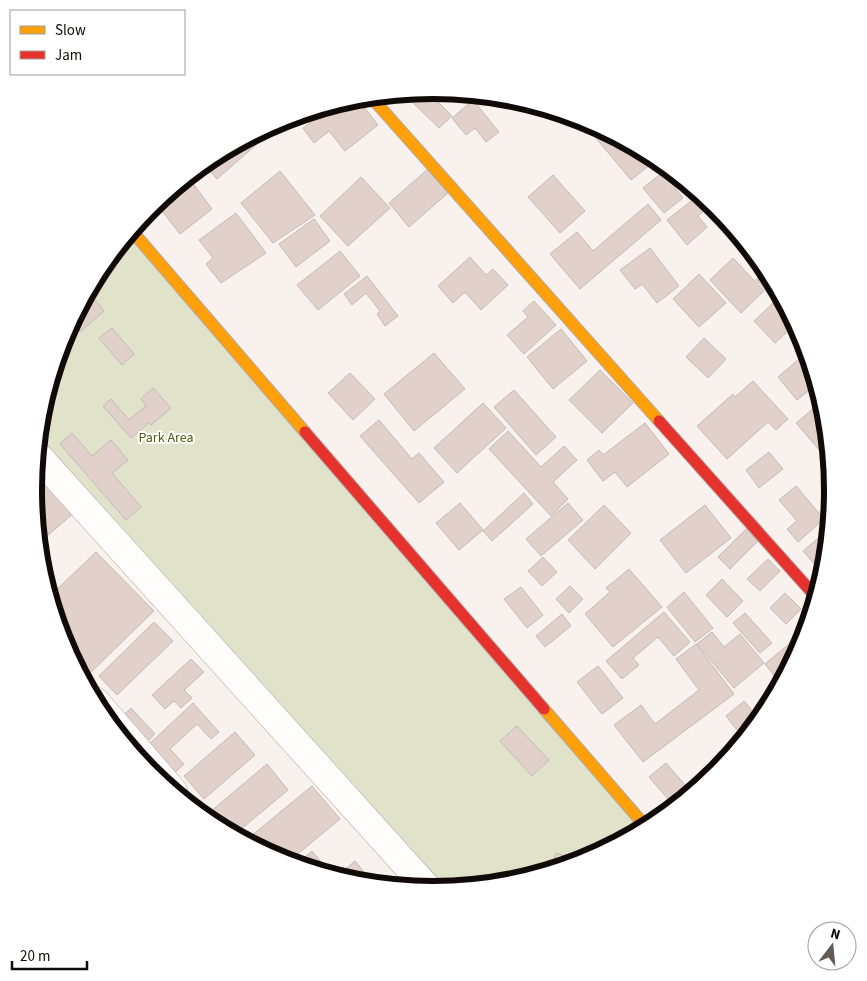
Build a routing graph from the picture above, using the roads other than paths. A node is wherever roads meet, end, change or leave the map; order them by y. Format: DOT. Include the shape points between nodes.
graph roads {
  1 [pos="377,104"];
  2 [pos="137,237"];
  3 [pos="43,462"];
  4 [pos="811,591"];
  5 [pos="641,822"];
  6 [pos="415,881"];
  1 -- 4 [label="street"];
  2 -- 5 [label="street"];
  3 -- 6 [label="street"];
}
